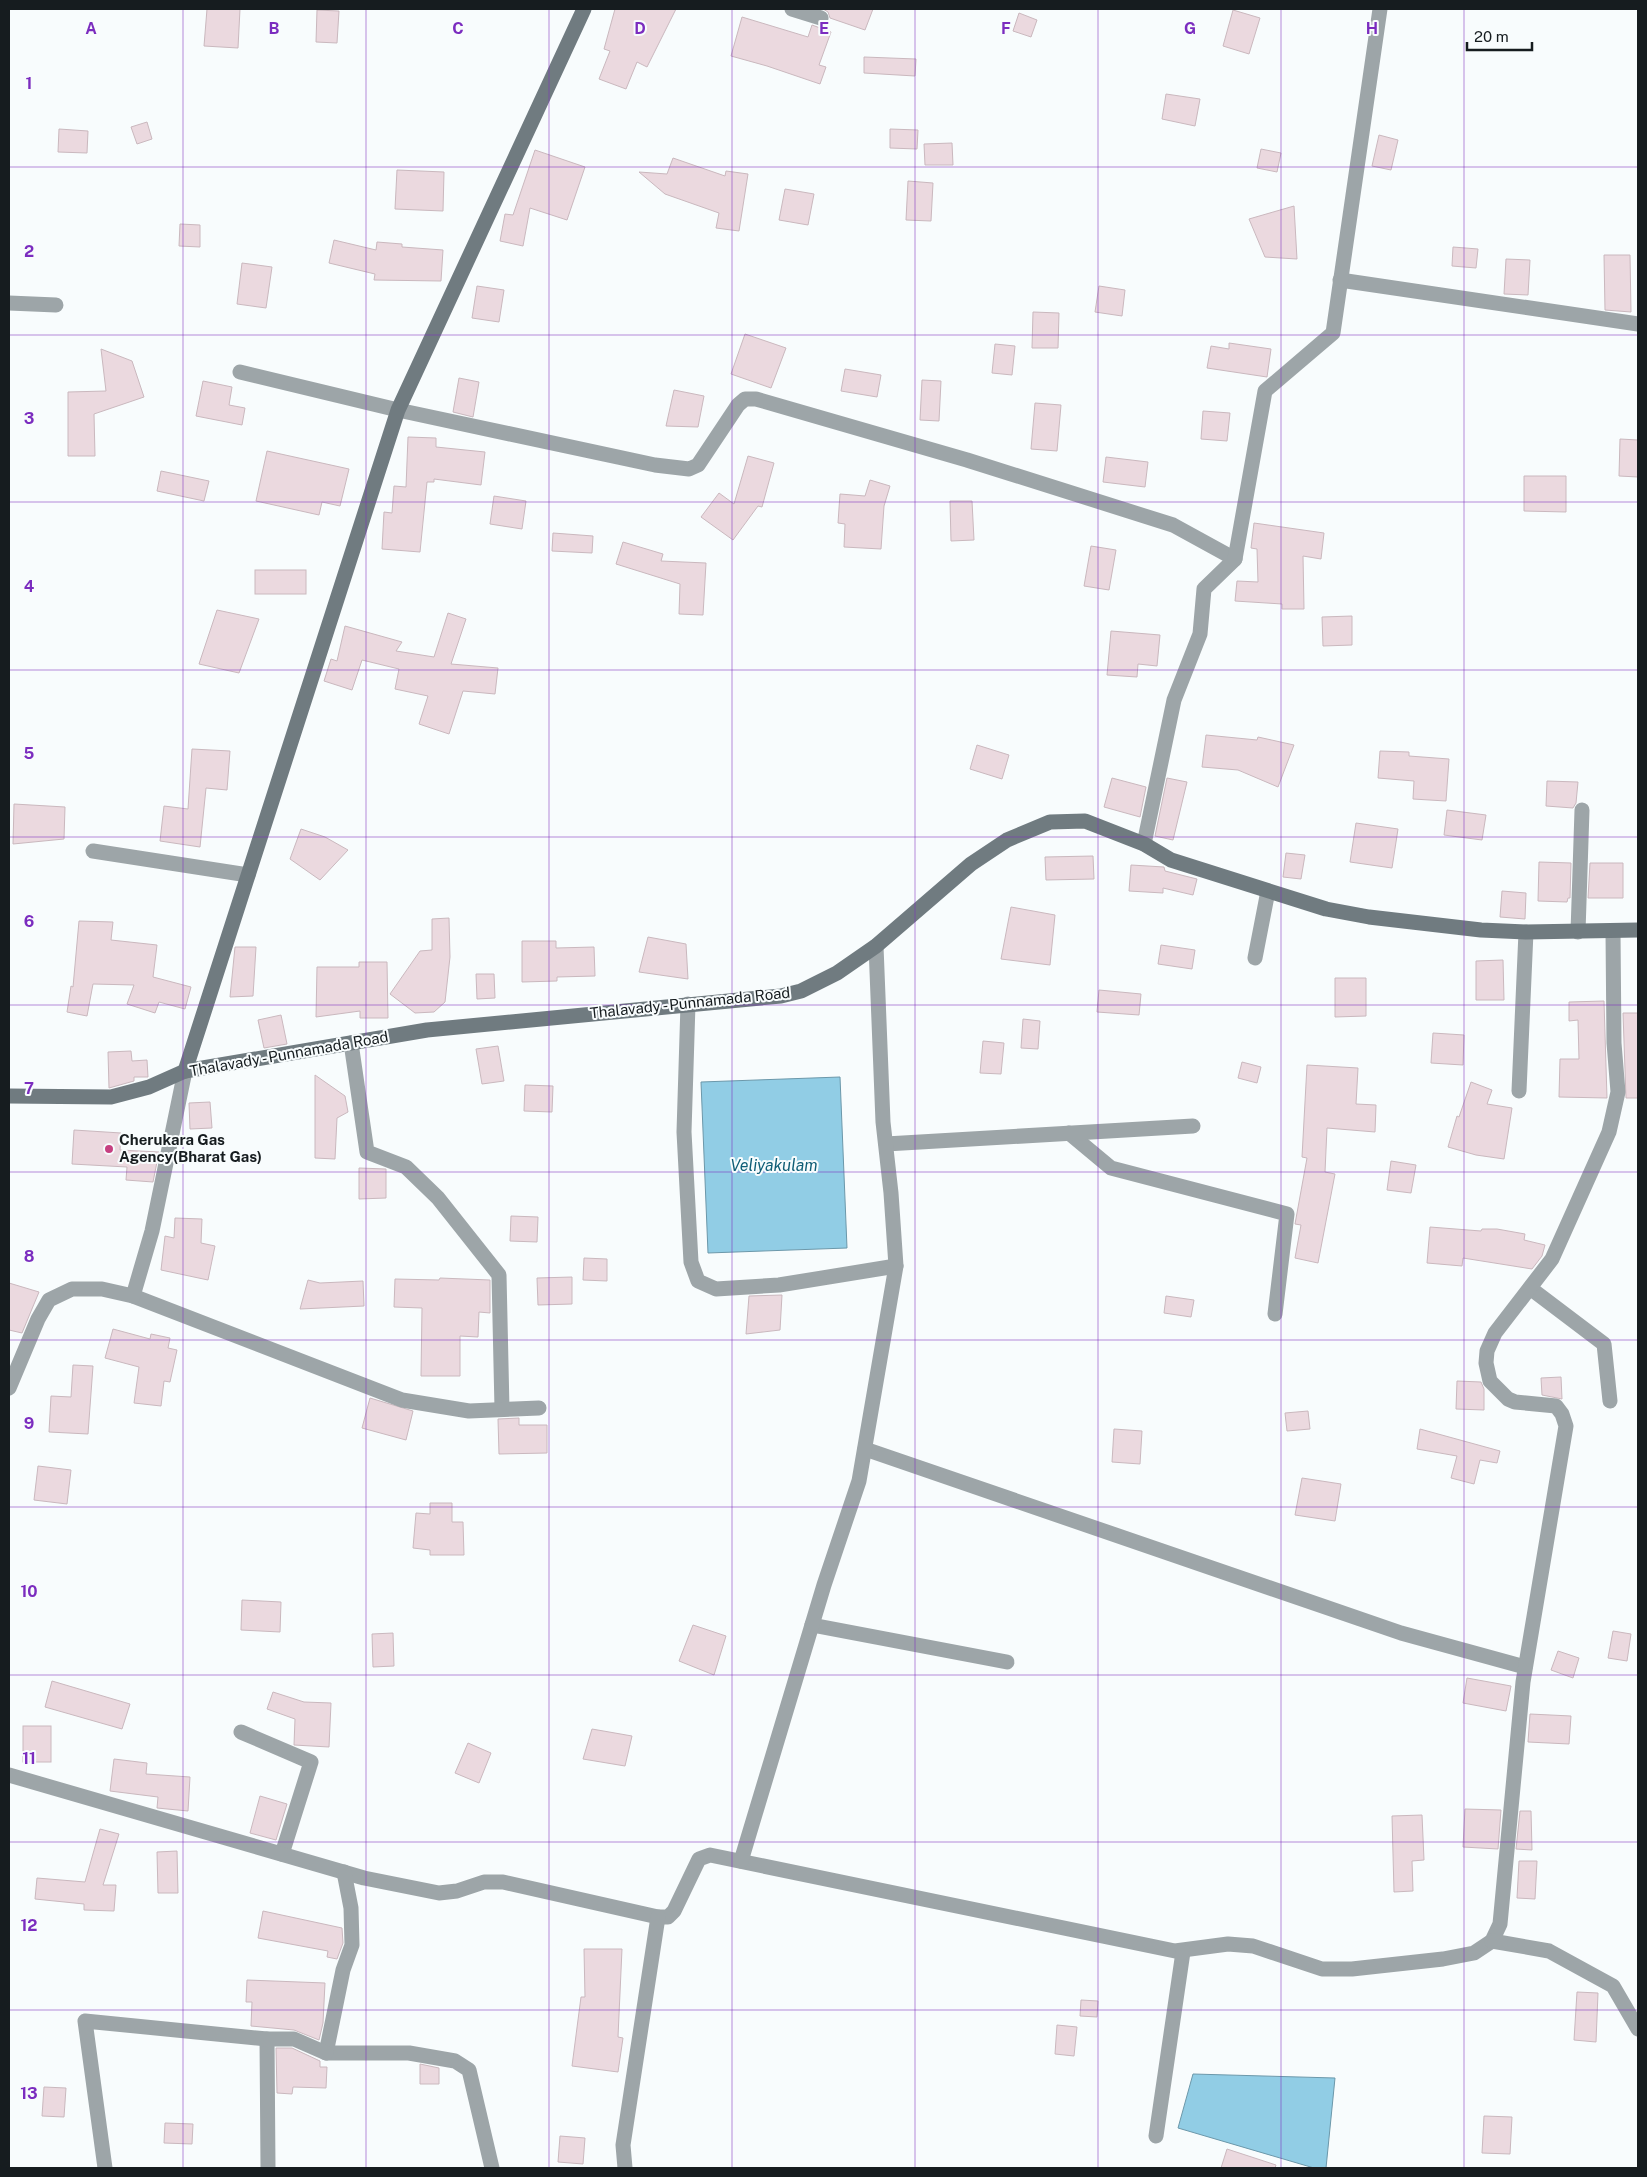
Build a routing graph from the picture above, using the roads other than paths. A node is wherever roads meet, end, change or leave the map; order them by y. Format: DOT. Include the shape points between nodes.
graph roads {
  1 [pos="584,9"];
  2 [pos="792,9"];
  3 [pos="1380,9"];
  4 [pos="821,18"];
  5 [pos="1340,280"];
  6 [pos="9,303"];
  7 [pos="56,305"];
  8 [pos="1638,324"];
  9 [pos="240,372"];
  10 [pos="398,410"];
  11 [pos="1235,558"];
  12 [pos="1582,810"];
  13 [pos="1144,844"];
  14 [pos="93,852"];
  15 [pos="248,875"];
  16 [pos="1268,891"];
  17 [pos="1638,930"];
  18 [pos="1526,932"];
  19 [pos="1578,932"];
  20 [pos="1613,932"];
  21 [pos="876,946"];
  22 [pos="1255,958"];
  23 [pos="688,1004"];
  24 [pos="351,1043"];
  25 [pos="185,1071"];
  26 [pos="1519,1091"];
  27 [pos="9,1096"];
  28 [pos="1193,1126"];
  29 [pos="1069,1133"];
  30 [pos="886,1144"];
  31 [pos="896,1266"];
  32 [pos="1530,1288"];
  33 [pos="133,1296"];
  34 [pos="1275,1314"];
  35 [pos="9,1388"];
  36 [pos="1610,1401"];
  37 [pos="539,1408"];
  38 [pos="502,1410"];
  39 [pos="865,1449"];
  40 [pos="812,1625"];
  41 [pos="1007,1662"];
  42 [pos="1525,1667"];
  43 [pos="241,1732"];
  44 [pos="9,1775"];
  45 [pos="282,1854"];
  46 [pos="741,1861"];
  47 [pos="344,1872"];
  48 [pos="658,1917"];
  49 [pos="1492,1941"];
  50 [pos="1183,1952"];
  51 [pos="1638,2029"];
  52 [pos="266,2039"];
  53 [pos="326,2053"];
  54 [pos="1156,2136"];
  55 [pos="105,2168"];
  56 [pos="268,2168"];
  57 [pos="492,2168"];
  58 [pos="625,2168"];
  1 -- 10 [label="main road"];
  2 -- 4 [label="street"];
  3 -- 5 [label="street"];
  5 -- 8 [label="street"];
  5 -- 11 [label="street" via="1333,333 1265,391"];
  6 -- 7 [label="street"];
  9 -- 10 [label="street"];
  10 -- 11 [label="street" via="655,465 689,469 698,465 738,405 745,399 756,398 1173,525"];
  10 -- 15 [label="main road"];
  11 -- 13 [label="street" via="1204,589 1200,634 1174,700"];
  12 -- 19 [label="street"];
  13 -- 16 [label="main road, Thalavady - Punnamada Road" via="1171,860"];
  13 -- 21 [label="main road, Thalavady - Punnamada Road" via="1085,821 1050,822 1028,830 971,864"];
  14 -- 15 [label="street"];
  15 -- 25 [label="main road"];
  16 -- 18 [label="main road, Thalavady - Punnamada Road" via="1326,909 1369,917"];
  16 -- 22 [label="street"];
  17 -- 20 [label="main road, Thalavady - Punnamada Road"];
  18 -- 19 [label="main road, Thalavady - Punnamada Road"];
  18 -- 26 [label="street"];
  19 -- 20 [label="main road, Thalavady - Punnamada Road"];
  20 -- 32 [label="street" via="1618,1092 1609,1132 1552,1259"];
  21 -- 23 [label="main road, Thalavady - Punnamada Road" via="837,973 801,991 781,996"];
  21 -- 30 [label="street"];
  23 -- 24 [label="main road, Thalavady - Punnamada Road" via="427,1030"];
  23 -- 31 [label="street" via="684,1132 691,1262 698,1281 716,1289 779,1285"];
  24 -- 25 [label="main road, Thalavady - Punnamada Road"];
  24 -- 38 [label="street" via="367,1152 406,1167 438,1198 499,1275"];
  25 -- 27 [label="main road, Thalavady - Punnamada Road" via="149,1087 111,1097"];
  25 -- 33 [label="street" via="152,1231"];
  28 -- 29 [label="street"];
  29 -- 30 [label="street"];
  29 -- 34 [label="street" via="1111,1168 1287,1214"];
  30 -- 31 [label="street"];
  31 -- 39 [label="street"];
  32 -- 36 [label="street" via="1604,1344"];
  32 -- 42 [label="street" via="1490,1341 1486,1363 1490,1381 1508,1399 1556,1406 1566,1426"];
  33 -- 35 [label="street" via="102,1289 72,1289 49,1300"];
  33 -- 38 [label="street" via="402,1400 469,1411"];
  37 -- 38 [label="street"];
  39 -- 40 [label="street" via="859,1481"];
  39 -- 42 [label="street" via="1401,1633"];
  40 -- 41 [label="street"];
  40 -- 46 [label="street"];
  42 -- 49 [label="street" via="1500,1924"];
  43 -- 45 [label="street" via="311,1762"];
  44 -- 45 [label="street"];
  45 -- 47 [label="street"];
  46 -- 48 [label="street" via="710,1855 699,1858 674,1911 668,1917"];
  46 -- 50 [label="street"];
  47 -- 48 [label="street" via="439,1893 484,1882 522,1884"];
  47 -- 53 [label="street" via="351,1908 352,1945 343,1970"];
  48 -- 58 [label="street" via="623,2146"];
  49 -- 50 [label="street" via="1474,1953 1443,1959 1337,1970 1316,1967 1254,1946 1222,1944"];
  49 -- 51 [label="street" via="1549,1951 1613,1986"];
  50 -- 54 [label="street"];
  52 -- 53 [label="street" via="294,2040"];
  52 -- 55 [label="street" via="85,2020"];
  52 -- 56 [label="street"];
  53 -- 57 [label="street" via="409,2053 455,2060 469,2070"];
}
